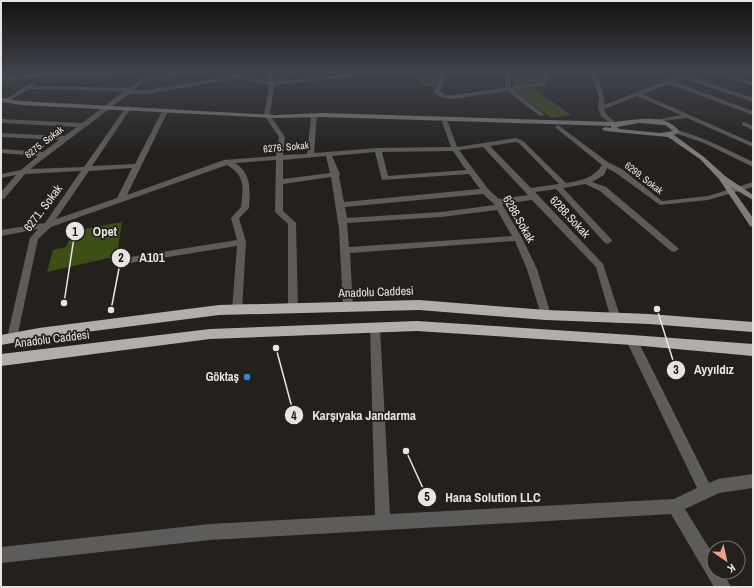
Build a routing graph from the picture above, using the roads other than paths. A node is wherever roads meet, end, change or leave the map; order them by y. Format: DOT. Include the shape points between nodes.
graph roads {
  1 [pos="116,99"];
  2 [pos="270,99"];
  3 [pos="522,99"];
  4 [pos="602,99"];
  5 [pos="623,99"];
  6 [pos="650,99"];
  7 [pos="717,99"];
  8 [pos="3,100"];
  9 [pos="106,107"];
  10 [pos="128,108"];
  11 [pos="601,108"];
  12 [pos="165,111"];
  13 [pos="753,113"];
  14 [pos="268,115"];
  15 [pos="542,115"];
  16 [pos="314,116"];
  17 [pos="688,116"];
  18 [pos="1,121"];
  19 [pos="657,121"];
  20 [pos="445,122"];
  21 [pos="704,123"];
  22 [pos="744,124"];
  23 [pos="82,125"];
  24 [pos="615,126"];
  25 [pos="558,127"];
  26 [pos="753,128"];
  27 [pos="677,132"];
  28 [pos="1,135"];
  29 [pos="669,135"];
  30 [pos="65,138"];
  31 [pos="484,144"];
  32 [pos="753,144"];
  33 [pos="455,149"];
  34 [pos="378,150"];
  35 [pos="1,151"];
  36 [pos="328,153"];
  37 [pos="45,154"];
  38 [pos="310,155"];
  39 [pos="279,158"];
  40 [pos="227,162"];
  41 [pos="606,165"];
  42 [pos="753,165"];
  43 [pos="137,166"];
  44 [pos="86,169"];
  45 [pos="23,172"];
  46 [pos="471,172"];
  47 [pos="336,174"];
  48 [pos="3,175"];
  49 [pos="722,178"];
  50 [pos="280,182"];
  51 [pos="586,182"];
  52 [pos="753,184"];
  53 [pos="561,186"];
  54 [pos="739,188"];
  55 [pos="485,191"];
  56 [pos="730,192"];
  57 [pos="532,194"];
  58 [pos="1,197"];
  59 [pos="753,198"];
  60 [pos="120,200"];
  61 [pos="498,204"];
  62 [pos="341,205"];
  63 [pos="344,221"];
  64 [pos="753,224"];
  65 [pos="48,225"];
  66 [pos="1,233"];
  67 [pos="518,238"];
  68 [pos="608,241"];
  69 [pos="242,242"];
  70 [pos="345,250"];
  71 [pos="674,250"];
  72 [pos="130,260"];
  73 [pos="348,307"];
  74 [pos="293,308"];
  75 [pos="237,310"];
  76 [pos="546,315"];
  77 [pos="616,319"];
  78 [pos="753,327"];
  79 [pos="375,328"];
  80 [pos="7,339"];
  81 [pos="632,340"];
  82 [pos="753,350"];
  83 [pos="1,360"];
  84 [pos="753,481"];
  85 [pos="706,492"];
  86 [pos="675,506"];
  87 [pos="383,522"];
  88 [pos="1,555"];
  89 [pos="706,558"];
  1 -- 9 [label="street, 6275. Sokak"];
  2 -- 14 [label="street"];
  3 -- 15 [label="street"];
  4 -- 11 [label="street"];
  5 -- 11 [label="street"];
  6 -- 17 [label="street"];
  7 -- 13 [label="street"];
  8 -- 9 [label="main road"];
  9 -- 10 [label="main road"];
  9 -- 23 [label="street, 6275. Sokak"];
  10 -- 12 [label="main road"];
  10 -- 44 [label="street, 6271. Sokak"];
  11 -- 24 [label="street" via="604,116"];
  12 -- 14 [label="main road"];
  12 -- 43 [label="street"];
  14 -- 16 [label="main road"];
  14 -- 39 [label="street" via="282,137"];
  16 -- 20 [label="main road" via="322,119"];
  16 -- 24 [label="main road"];
  16 -- 38 [label="street"];
  17 -- 19 [label="street"];
  17 -- 21 [label="street"];
  18 -- 23 [label="street"];
  19 -- 24 [label="main road"];
  19 -- 27 [label="main road" via="671,125"];
  20 -- 25 [label="main road"];
  20 -- 33 [label="street, 6286.Sokak"];
  21 -- 27 [label="street"];
  21 -- 32 [label="street"];
  22 -- 26 [label="street"];
  23 -- 30 [label="street, 6275. Sokak"];
  24 -- 25 [label="main road"];
  24 -- 29 [label="main road"];
  25 -- 41 [label="street, 6299. Sokak"];
  27 -- 29 [label="main road"];
  27 -- 42 [label="street" via="711,144"];
  28 -- 30 [label="street"];
  29 -- 49 [label="main road" via="702,158"];
  30 -- 37 [label="street, 6275. Sokak"];
  31 -- 33 [label="street, 6276. Sokak"];
  31 -- 53 [label="street, 6276. Sokak" via="516,140 521,142"];
  31 -- 57 [label="street, 6288.Sokak"];
  33 -- 34 [label="street, 6276. Sokak"];
  33 -- 46 [label="street, 6286.Sokak"];
  34 -- 36 [label="street, 6276. Sokak"];
  34 -- 46 [label="street" via="385,178"];
  35 -- 37 [label="street"];
  36 -- 38 [label="street, 6276. Sokak"];
  36 -- 47 [label="street"];
  37 -- 45 [label="street, 6275. Sokak"];
  38 -- 39 [label="street, 6276. Sokak"];
  39 -- 40 [label="street, 6276. Sokak"];
  39 -- 50 [label="street"];
  40 -- 60 [label="street, 6276. Sokak"];
  40 -- 69 [label="street" via="240,168 246,180 244,208 235,218"];
  41 -- 51 [label="street" via="601,173"];
  41 -- 56 [label="street, 6299. Sokak" via="619,171 660,203 692,202"];
  43 -- 44 [label="street"];
  43 -- 60 [label="street"];
  44 -- 45 [label="street"];
  44 -- 65 [label="street, 6271. Sokak"];
  45 -- 48 [label="street, 6275. Sokak"];
  45 -- 58 [label="street"];
  46 -- 55 [label="street, 6286.Sokak"];
  47 -- 50 [label="street"];
  47 -- 62 [label="street"];
  49 -- 54 [label="main road"];
  49 -- 56 [label="main road"];
  50 -- 74 [label="street" via="279,212 292,223"];
  51 -- 53 [label="street"];
  51 -- 71 [label="street" via="603,189"];
  52 -- 54 [label="street, 6299. Sokak"];
  53 -- 57 [label="street"];
  53 -- 68 [label="street, 6276. Sokak"];
  54 -- 56 [label="street, 6299. Sokak"];
  54 -- 59 [label="main road"];
  55 -- 61 [label="street, 6286.Sokak"];
  55 -- 62 [label="street"];
  56 -- 64 [label="main road"];
  57 -- 61 [label="street"];
  57 -- 77 [label="street, 6288.Sokak" via="600,266"];
  60 -- 65 [label="street, 6276. Sokak"];
  61 -- 63 [label="street" via="477,211"];
  61 -- 67 [label="street, 6286.Sokak"];
  62 -- 63 [label="street"];
  63 -- 70 [label="street"];
  65 -- 66 [label="street, 6276. Sokak"];
  65 -- 80 [label="street, 6271. Sokak" via="34,238"];
  67 -- 70 [label="street"];
  67 -- 76 [label="street, 6286.Sokak" via="532,269"];
  69 -- 72 [label="street"];
  69 -- 75 [label="street"];
  70 -- 73 [label="street"];
  73 -- 74 [label="highway, Anadolu Caddesi"];
  73 -- 76 [label="highway, Anadolu Caddesi" via="420,305"];
  74 -- 75 [label="highway, Anadolu Caddesi"];
  75 -- 80 [label="highway, Anadolu Caddesi" via="218,310"];
  76 -- 77 [label="highway, Anadolu Caddesi"];
  77 -- 78 [label="highway, Anadolu Caddesi"];
  79 -- 81 [label="highway, Anadolu Caddesi" via="417,326"];
  79 -- 83 [label="highway, Anadolu Caddesi" via="210,334"];
  79 -- 87 [label="street"];
  81 -- 82 [label="highway, Anadolu Caddesi"];
  81 -- 85 [label="street"];
  84 -- 85 [label="street" via="718,486"];
  85 -- 86 [label="street"];
  86 -- 87 [label="street"];
  86 -- 89 [label="street"];
  87 -- 88 [label="street" via="210,532"];
}
